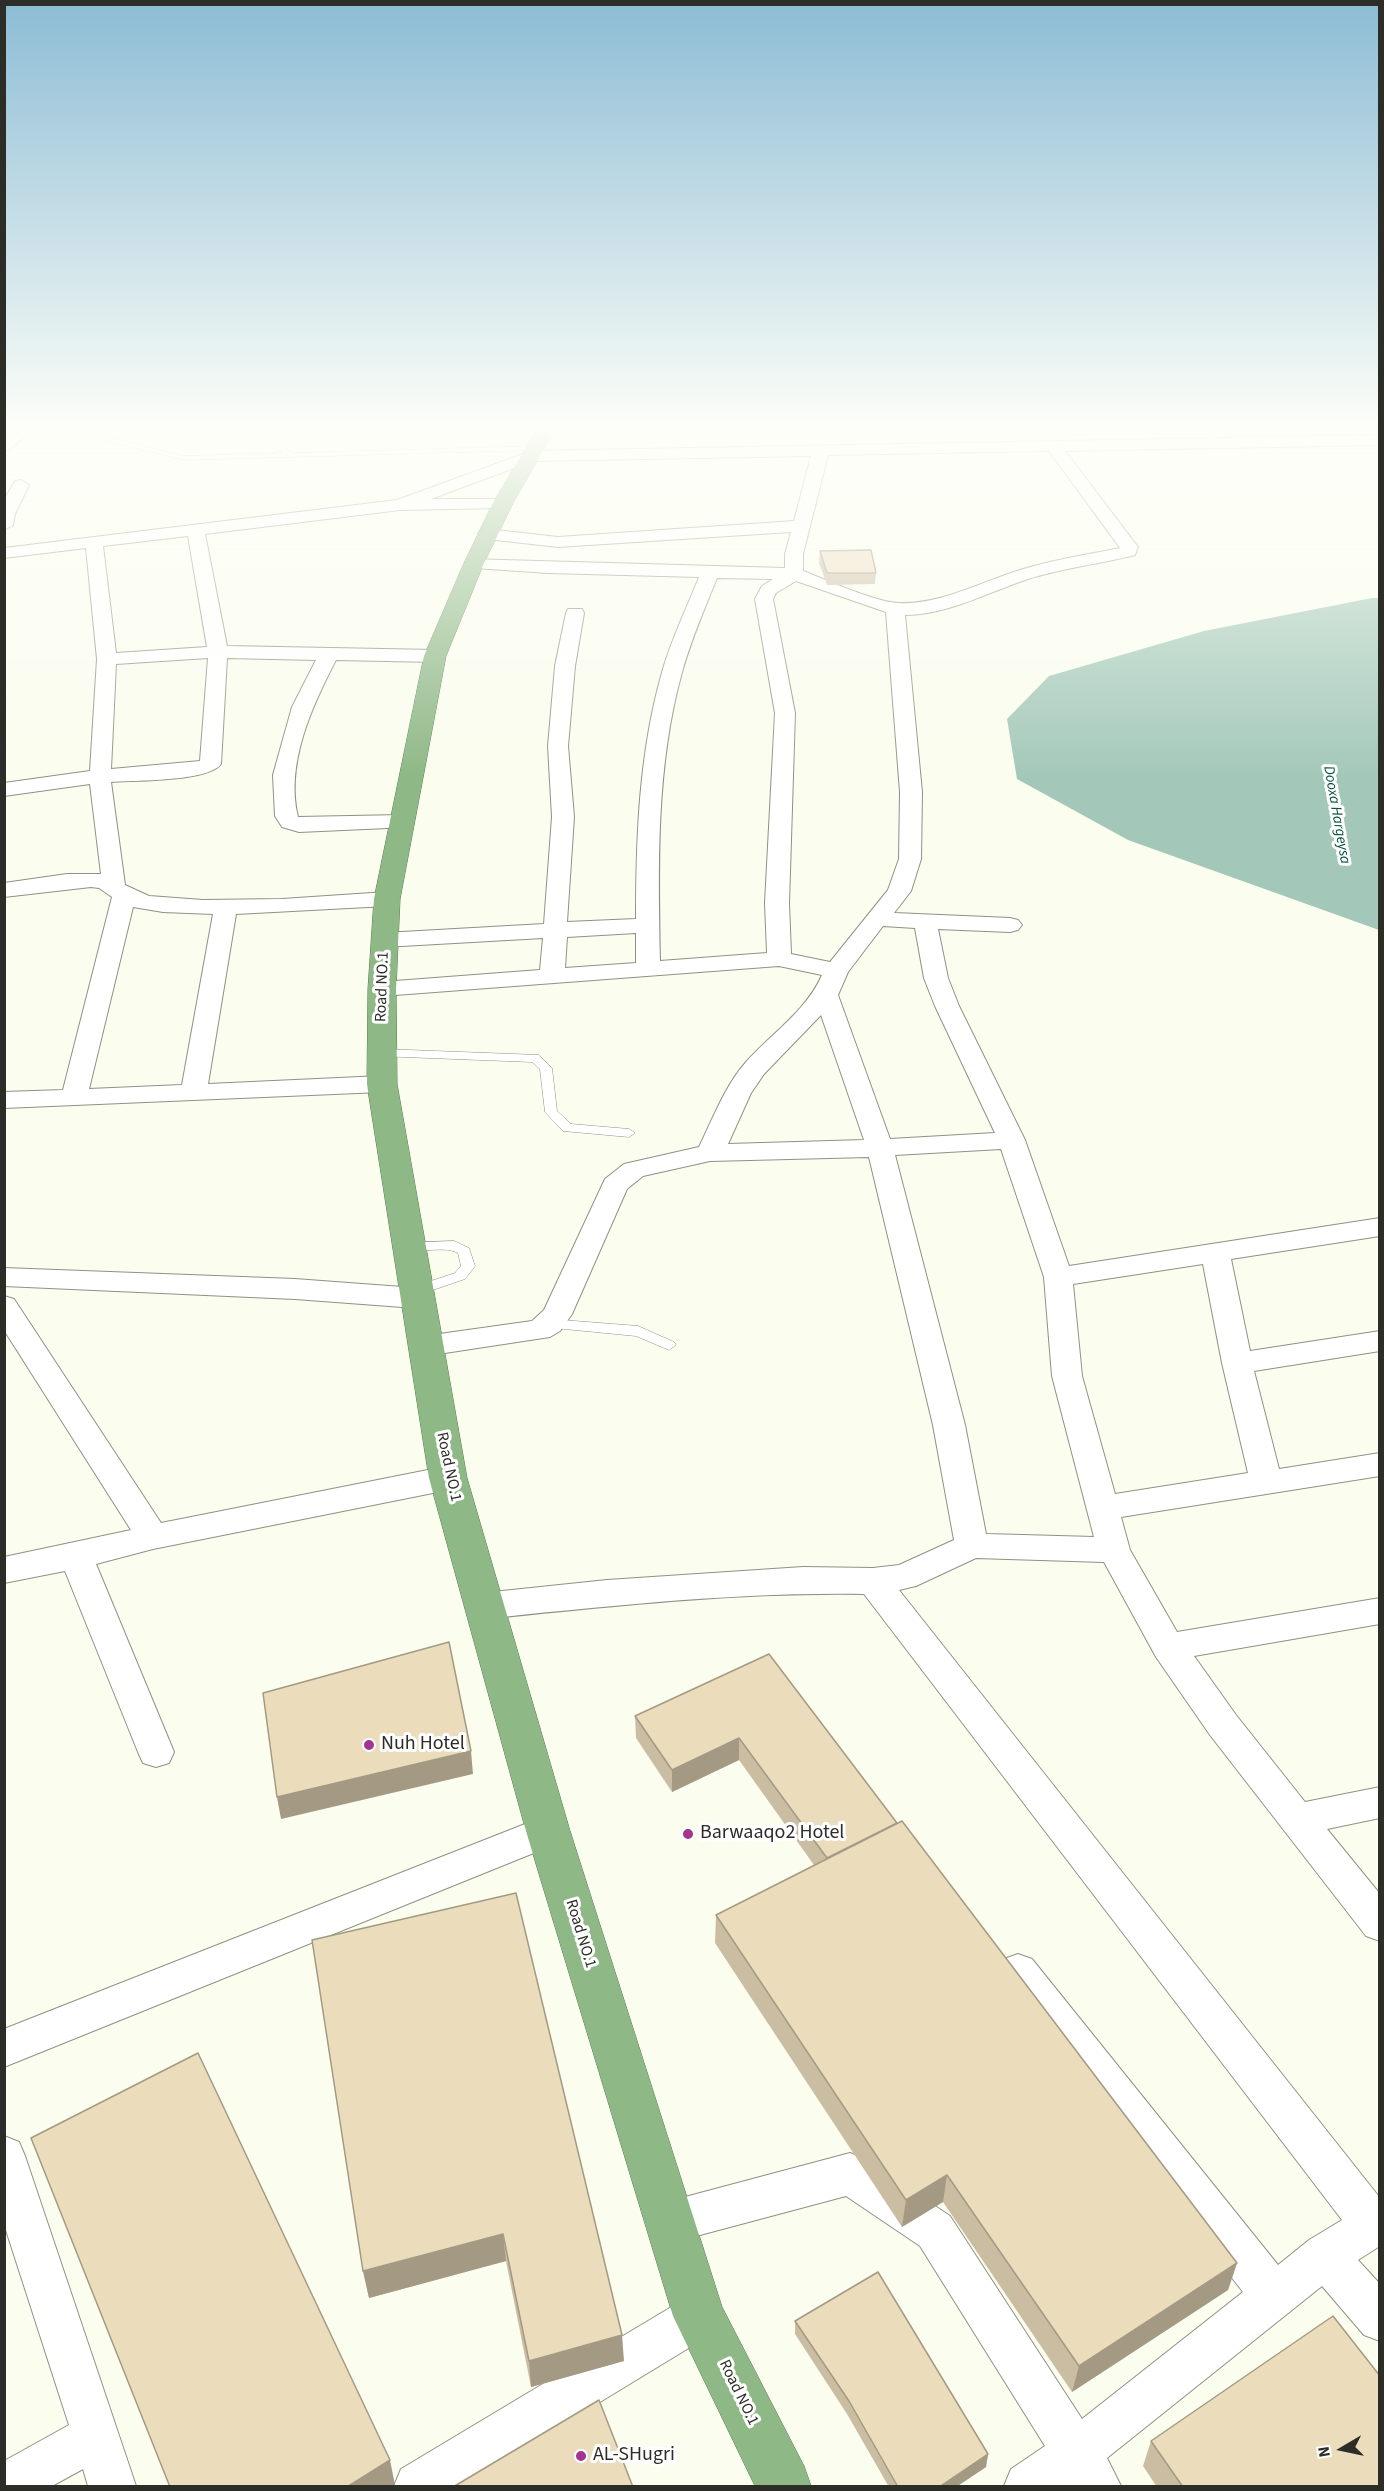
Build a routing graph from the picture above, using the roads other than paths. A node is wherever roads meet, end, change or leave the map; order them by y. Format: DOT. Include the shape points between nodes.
graph roads {
  1 [pos="76,544"];
  2 [pos="94,544"];
  3 [pos="199,544"];
  4 [pos="482,544"];
  5 [pos="533,544"];
  6 [pos="797,544"];
  7 [pos="1127,544"];
  8 [pos="480,549"];
  9 [pos="4,553"];
  10 [pos="710,573"];
  11 [pos="794,574"];
  12 [pos="895,609"];
  13 [pos="575,613"];
  14 [pos="219,652"];
  15 [pos="329,654"];
  16 [pos="435,656"];
  17 [pos="107,659"];
  18 [pos="100,776"];
  19 [pos="4,790"];
  20 [pos="402,822"];
  21 [pos="4,890"];
  22 [pos="119,890"];
  23 [pos="387,899"];
  24 [pos="226,907"];
  25 [pos="877,919"];
  26 [pos="925,921"];
  27 [pos="1010,924"];
  28 [pos="647,926"];
  29 [pos="554,930"];
  30 [pos="384,940"];
  31 [pos="779,959"];
  32 [pos="648,970"];
  33 [pos="552,976"];
  34 [pos="831,983"];
  35 [pos="382,989"];
  36 [pos="382,1068"];
  37 [pos="195,1091"];
  38 [pos="74,1096"];
  39 [pos="4,1100"];
  40 [pos="629,1133"];
  41 [pos="1012,1140"];
  42 [pos="880,1148"];
  43 [pos="710,1153"];
  44 [pos="1380,1227"];
  45 [pos="408,1246"];
  46 [pos="1215,1253"];
  47 [pos="4,1277"];
  48 [pos="1058,1277"];
  49 [pos="416,1294"];
  50 [pos="4,1306"];
  51 [pos="549,1324"];
  52 [pos="1380,1341"];
  53 [pos="669,1345"];
  54 [pos="425,1346"];
  55 [pos="1237,1363"];
  56 [pos="1380,1464"];
  57 [pos="448,1478"];
  58 [pos="1266,1482"];
  59 [pos="1104,1508"];
  60 [pos="153,1538"];
  61 [pos="972,1546"];
  62 [pos="1114,1550"];
  63 [pos="76,1556"];
  64 [pos="4,1570"];
  65 [pos="873,1581"];
  66 [pos="483,1606"];
  67 [pos="1380,1611"];
  68 [pos="1168,1647"];
  69 [pos="156,1752"];
  70 [pos="1380,1802"];
  71 [pos="1298,1819"];
  72 [pos="548,1831"];
  73 [pos="1380,1924"];
  74 [pos="1018,1972"];
  75 [pos="4,2048"];
  76 [pos="4,2156"];
  77 [pos="670,2222"];
  78 [pos="1376,2223"];
  79 [pos="1324,2256"];
  80 [pos="1274,2296"];
  81 [pos="699,2316"];
  82 [pos="1380,2319"];
  83 [pos="96,2436"];
  84 [pos="1086,2470"];
  85 [pos="6,2487"];
  86 [pos="112,2487"];
  87 [pos="418,2487"];
  88 [pos="784,2487"];
  89 [pos="1028,2487"];
  1 -- 9 [label="street"];
  2 -- 17 [label="street"];
  3 -- 14 [label="street"];
  4 -- 8 [label="highway, Road NO.1"];
  5 -- 8 [label="street"];
  6 -- 11 [label="street"];
  7 -- 12 [label="street" via="1129,551 1024,574 936,605"];
  8 -- 10 [label="street" via="548,568"];
  8 -- 16 [label="highway, Road NO.1"];
  10 -- 11 [label="street"];
  10 -- 28 [label="street" via="671,674 659,730"];
  11 -- 12 [label="street"];
  11 -- 31 [label="street" via="768,590 764,599 785,713 777,903"];
  12 -- 25 [label="street" via="911,792 910,859 899,891"];
  13 -- 29 [label="street" via="565,666 558,746 563,817"];
  14 -- 15 [label="street"];
  14 -- 17 [label="street"];
  14 -- 18 [label="street" via="210,765"];
  15 -- 16 [label="street"];
  15 -- 20 [label="street" via="302,707 284,775 286,816 299,825"];
  16 -- 20 [label="highway, Road NO.1"];
  17 -- 18 [label="street"];
  18 -- 19 [label="street"];
  18 -- 22 [label="street"];
  20 -- 23 [label="highway, Road NO.1"];
  21 -- 22 [label="street" via="91,880"];
  22 -- 24 [label="street" via="151,904"];
  22 -- 38 [label="street"];
  23 -- 24 [label="street"];
  23 -- 30 [label="highway, Road NO.1"];
  24 -- 37 [label="street"];
  25 -- 26 [label="street"];
  25 -- 34 [label="street"];
  26 -- 27 [label="street"];
  26 -- 41 [label="street" via="936,978 947,1006"];
  28 -- 29 [label="street"];
  28 -- 32 [label="street"];
  29 -- 30 [label="street"];
  29 -- 33 [label="street"];
  30 -- 35 [label="highway, Road NO.1"];
  31 -- 32 [label="street"];
  31 -- 34 [label="street"];
  32 -- 33 [label="street"];
  33 -- 35 [label="street"];
  34 -- 42 [label="street"];
  34 -- 43 [label="street" via="754,1069 738,1093"];
  35 -- 36 [label="highway, Road NO.1"];
  36 -- 37 [label="street"];
  36 -- 40 [label="lane" via="535,1058 546,1068 551,1112 567,1128"];
  36 -- 45 [label="highway, Road NO.1"];
  37 -- 38 [label="street"];
  38 -- 39 [label="street"];
  41 -- 42 [label="street"];
  41 -- 48 [label="street"];
  42 -- 43 [label="street"];
  42 -- 61 [label="street" via="949,1425"];
  43 -- 51 [label="street" via="634,1170 615,1185"];
  44 -- 46 [label="street"];
  45 -- 49 [label="highway, Road NO.1"];
  45 -- 49 [label="lane" via="454,1245 464,1251 468,1266 460,1276"];
  46 -- 48 [label="street"];
  46 -- 55 [label="street"];
  47 -- 49 [label="street"];
  48 -- 59 [label="street" via="1067,1376"];
  49 -- 54 [label="highway, Road NO.1"];
  50 -- 60 [label="street"];
  51 -- 53 [label="lane" via="638,1331"];
  51 -- 54 [label="street" via="539,1330"];
  52 -- 55 [label="street"];
  54 -- 57 [label="highway, Road NO.1"];
  55 -- 58 [label="street"];
  56 -- 58 [label="street"];
  57 -- 60 [label="street"];
  57 -- 66 [label="highway, Road NO.1"];
  58 -- 59 [label="street"];
  59 -- 62 [label="street"];
  60 -- 63 [label="street"];
  61 -- 62 [label="street"];
  61 -- 65 [label="street" via="904,1577"];
  62 -- 68 [label="street"];
  63 -- 64 [label="street"];
  63 -- 69 [label="street"];
  65 -- 66 [label="street" via="803,1580"];
  65 -- 78 [label="street"];
  66 -- 72 [label="highway, Road NO.1"];
  67 -- 68 [label="street"];
  68 -- 71 [label="street" via="1223,1725"];
  70 -- 71 [label="street"];
  71 -- 73 [label="street"];
  72 -- 75 [label="street"];
  72 -- 77 [label="highway, Road NO.1"];
  74 -- 80 [label="street"];
  76 -- 83 [label="street"];
  77 -- 81 [label="highway, Road NO.1"];
  77 -- 84 [label="street" via="850,2174 935,2231"];
  78 -- 79 [label="street"];
  79 -- 80 [label="street"];
  79 -- 82 [label="street"];
  80 -- 84 [label="street"];
  81 -- 87 [label="street"];
  81 -- 88 [label="highway, Road NO.1"];
  83 -- 85 [label="street"];
  83 -- 86 [label="street"];
  84 -- 89 [label="street"];
}
